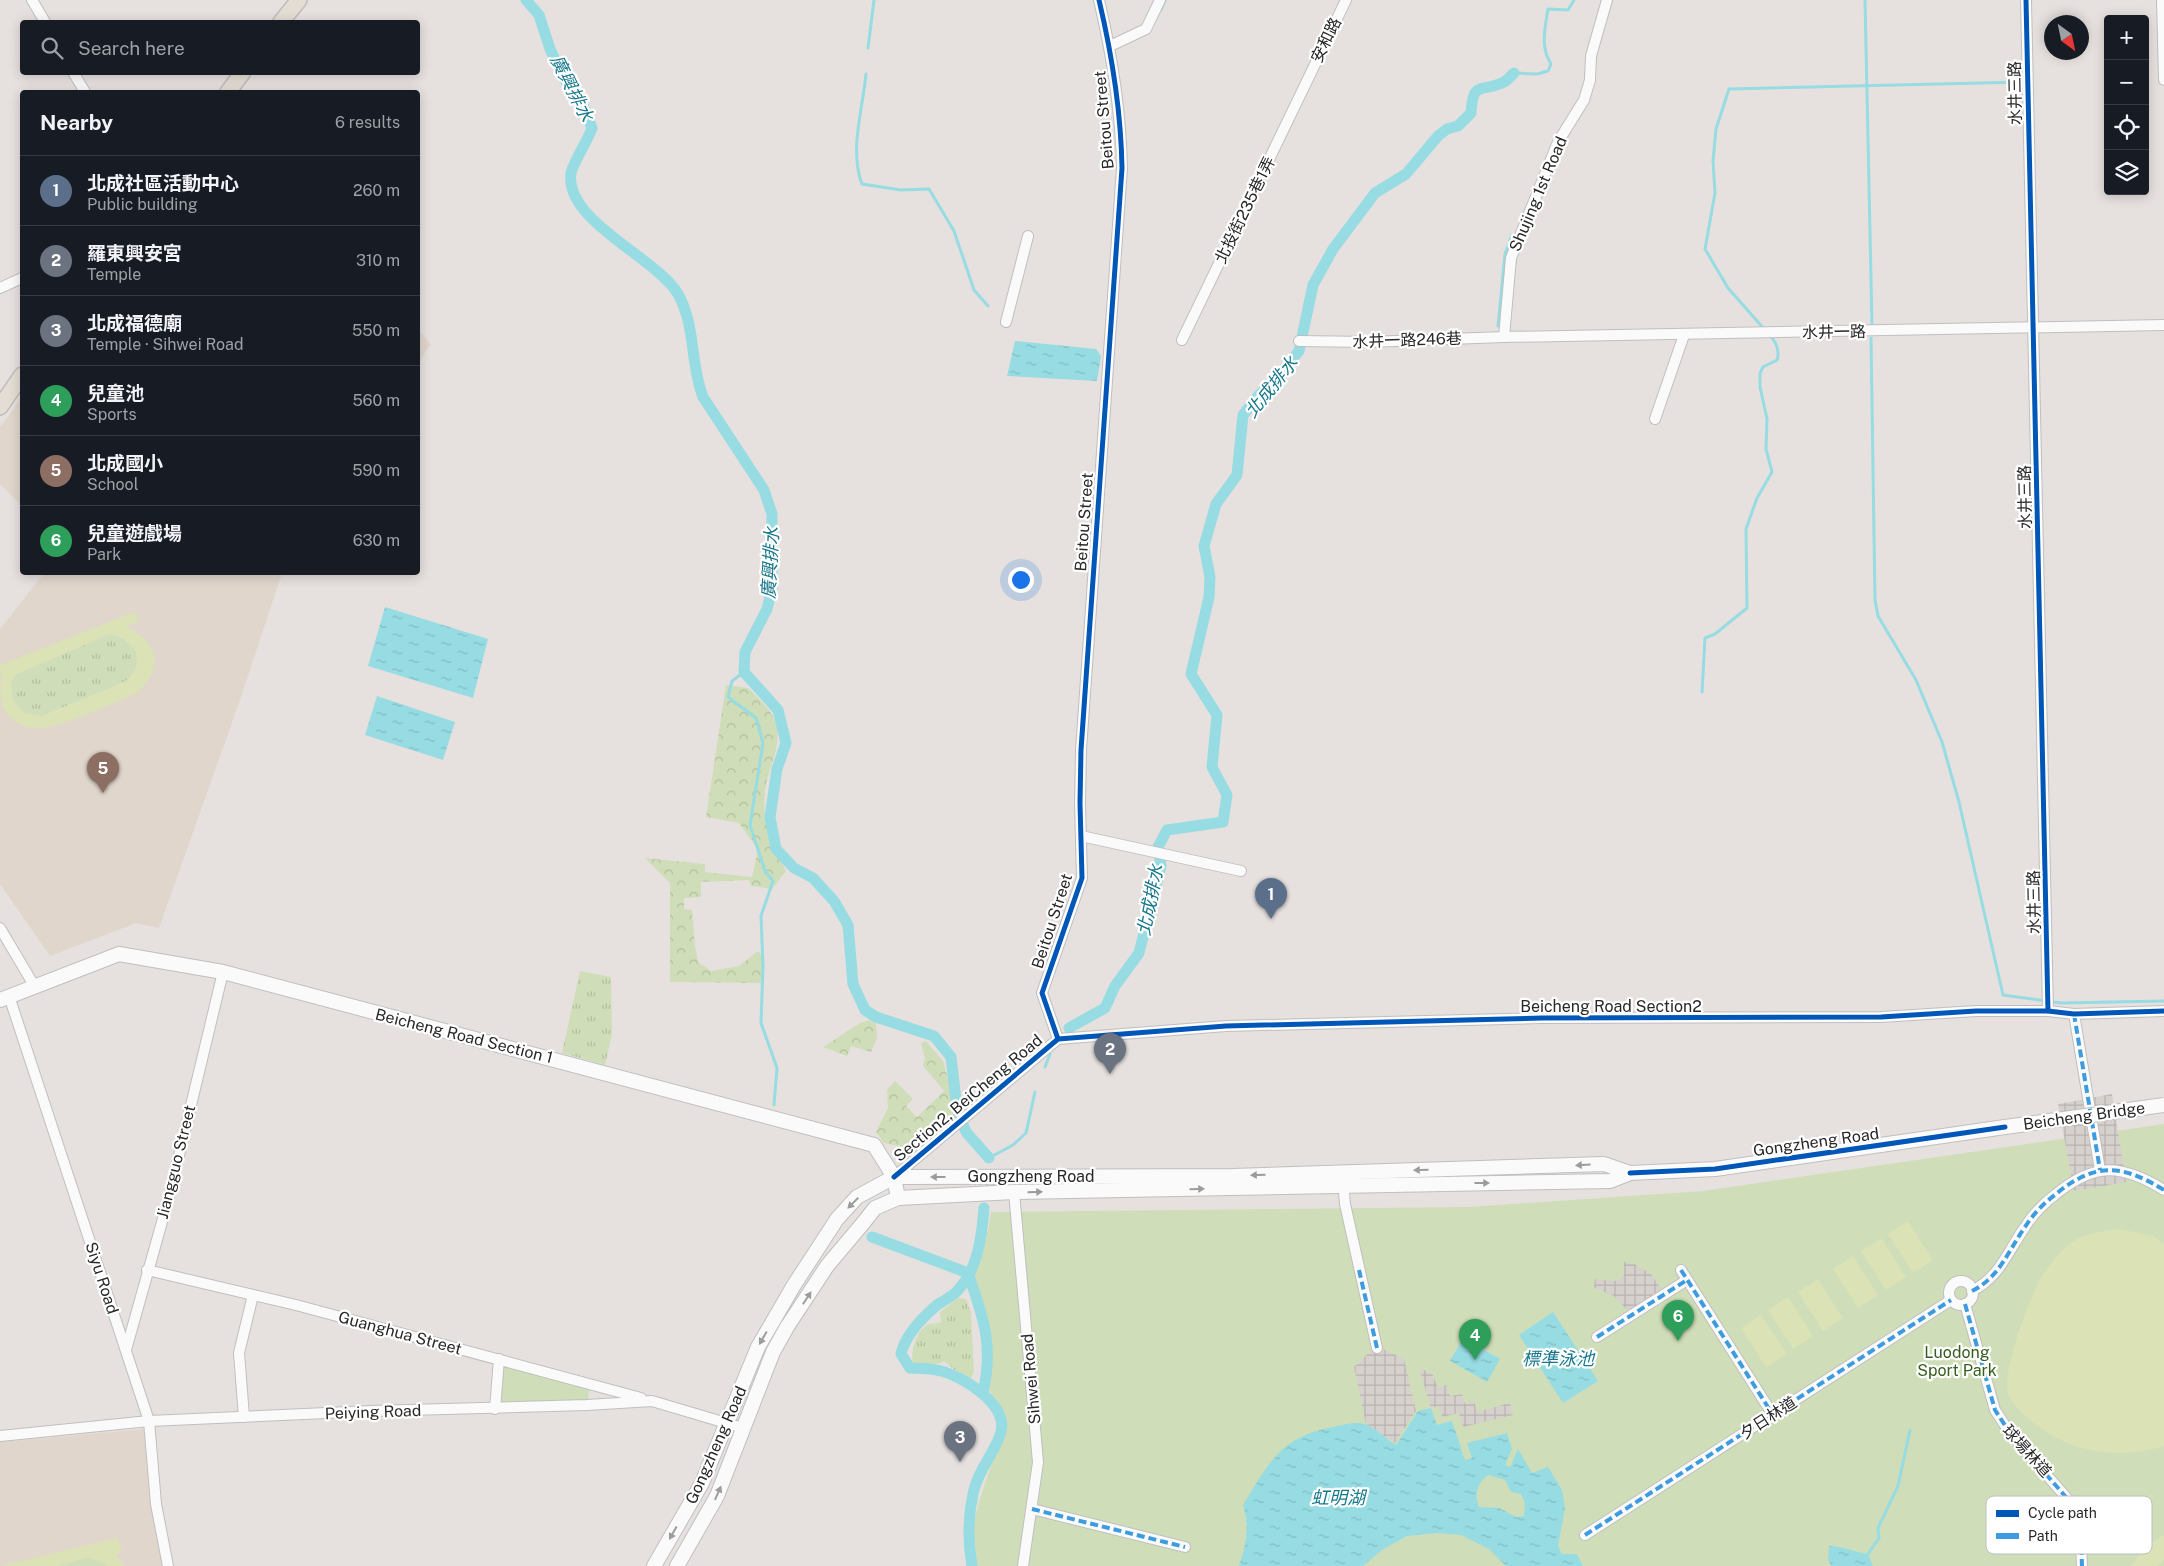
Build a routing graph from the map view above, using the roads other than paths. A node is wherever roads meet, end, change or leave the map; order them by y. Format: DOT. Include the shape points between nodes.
graph roads {
  1 [pos="32,0"];
  2 [pos="299,0"];
  3 [pos="1099,0"];
  4 [pos="1160,0"];
  5 [pos="1346,0"];
  6 [pos="1607,0"];
  7 [pos="2026,0"];
  8 [pos="2162,0"];
  9 [pos="44,20"];
  10 [pos="283,20"];
  11 [pos="1110,46"];
  12 [pos="75,75"];
  13 [pos="241,75"];
  14 [pos="1307,80"];
  15 [pos="2164,80"];
  16 [pos="83,90"];
  17 [pos="230,90"];
  18 [pos="1028,236"];
  19 [pos="20,279"];
  20 [pos="0,288"];
  21 [pos="1006,322"];
  22 [pos="2164,325"];
  23 [pos="2033,329"];
  24 [pos="1684,335"];
  25 [pos="1504,337"];
  26 [pos="1182,340"];
  27 [pos="1305,341"];
  28 [pos="20,378"];
  29 [pos="0,407"];
  30 [pos="1654,419"];
  31 [pos="1082,836"];
  32 [pos="1241,871"];
  33 [pos="0,928"];
  34 [pos="223,972"];
  35 [pos="35,987"];
  36 [pos="5,998"];
  37 [pos="2048,1003"];
  38 [pos="2164,1011"];
  39 [pos="2074,1014"];
  40 [pos="1058,1039"];
  41 [pos="2164,1105"];
  42 [pos="2005,1128"];
  43 [pos="2100,1170"];
  44 [pos="1014,1176"];
  45 [pos="894,1177"];
  46 [pos="1343,1179"];
  47 [pos="2164,1190"];
  48 [pos="1014,1192"];
  49 [pos="898,1198"];
  50 [pos="147,1270"];
  51 [pos="1681,1270"];
  52 [pos="1687,1280"];
  53 [pos="1972,1291"];
  54 [pos="253,1295"];
  55 [pos="1951,1300"];
  56 [pos="1965,1304"];
  57 [pos="1597,1337"];
  58 [pos="1377,1348"];
  59 [pos="126,1351"];
  60 [pos="499,1359"];
  61 [pos="652,1401"];
  62 [pos="495,1409"];
  63 [pos="1773,1415"];
  64 [pos="244,1417"];
  65 [pos="149,1421"];
  66 [pos="726,1424"];
  67 [pos="743,1428"];
  68 [pos="0,1436"];
  69 [pos="2065,1496"];
  70 [pos="1032,1509"];
  71 [pos="1585,1535"];
  72 [pos="1185,1547"];
  73 [pos="168,1566"];
  74 [pos="654,1566"];
  75 [pos="677,1566"];
  76 [pos="1023,1566"];
  1 -- 9 [label="street"];
  2 -- 10 [label="main road"];
  3 -- 11 [label="street, Beitou Street"];
  4 -- 11 [label="street" via="1146,29"];
  5 -- 14 [label="street, 安和路"];
  6 -- 25 [label="street, Shujing 1st Road" via="1584,100 1558,142 1511,258"];
  7 -- 23 [label="street, 水井三路"];
  8 -- 15 [label="street"];
  11 -- 31 [label="street, Beitou Street" via="1122,168 1081,750"];
  12 -- 16 [label="street"];
  13 -- 17 [label="main road"];
  14 -- 26 [label="street, 北投街235巷1弄"];
  18 -- 21 [label="street"];
  19 -- 20 [label="street"];
  22 -- 23 [label="street, 水井一路"];
  23 -- 24 [label="street, 水井一路"];
  23 -- 37 [label="street, 水井三路"];
  24 -- 25 [label="street, 水井一路"];
  24 -- 30 [label="street"];
  25 -- 27 [label="street, 水井一路246巷"];
  28 -- 29 [label="main road"];
  31 -- 32 [label="street"];
  31 -- 40 [label="street, Beitou Street" via="1082,878 1042,993"];
  33 -- 35 [label="street"];
  34 -- 35 [label="street, Beicheng Road Section 1" via="119,954"];
  34 -- 45 [label="street, Beicheng Road Section 1" via="874,1145"];
  34 -- 50 [label="street, Jiangguo Street" via="169,1198"];
  35 -- 36 [label="street, Beicheng Road Section 1"];
  36 -- 59 [label="street, Siyu Road"];
  37 -- 39 [label="street, Beicheng Road Section2"];
  37 -- 40 [label="street, Beicheng Road Section2" via="1881,1017 1542,1018 1226,1026"];
  38 -- 39 [label="street, Beicheng Road Section2"];
  39 -- 43 [label="street"];
  40 -- 45 [label="street, Section2, BeiCheng Road"];
  41 -- 42 [label="street, Beicheng Bridge, bridge"];
  42 -- 46 [label="street, Gongzheng Road" via="1715,1168 1630,1173 1610,1181"];
  43 -- 47 [label="street" via="2124,1171"];
  43 -- 53 [label="street" via="2072,1180 2039,1208 1994,1276"];
  44 -- 45 [label="street, Gongzheng Road, one-way"];
  46 -- 44 [label="street, Gongzheng Road, one-way"];
  44 -- 48 [label="street"];
  45 -- 49 [label="street, Beicheng Road Section 1"];
  45 -- 66 [label="street, Gongzheng Road, one-way" via="858,1198 837,1219 758,1347"];
  48 -- 46 [label="street, Gongzheng Road, one-way"];
  46 -- 58 [label="street" via="1345,1204"];
  48 -- 49 [label="street, Gongzheng Road"];
  48 -- 70 [label="street, Sihwei Road" via="1038,1462"];
  67 -- 49 [label="street, Gongzheng Road, one-way" via="773,1352 827,1266 875,1208"];
  50 -- 54 [label="street, Guanghua Street"];
  50 -- 59 [label="street, Jiangguo Street"];
  51 -- 52 [label="street"];
  52 -- 57 [label="street"];
  52 -- 63 [label="street"];
  53 -- 55 [label="street" via="1965,1282 1954,1283 1949,1293"];
  53 -- 56 [label="street" via="1971,1299"];
  54 -- 60 [label="street, Guanghua Street"];
  54 -- 64 [label="street" via="240,1353"];
  55 -- 56 [label="street"];
  55 -- 63 [label="street, 夕日林道"];
  56 -- 69 [label="street, 球場林道" via="1994,1410"];
  59 -- 65 [label="street, Siyu Road"];
  60 -- 61 [label="street, Guanghua Street"];
  60 -- 62 [label="street"];
  61 -- 62 [label="street, Peiying Road"];
  61 -- 66 [label="street, Peiying Road"];
  62 -- 64 [label="street, Peiying Road"];
  63 -- 71 [label="street, 夕日林道"];
  64 -- 65 [label="street, Peiying Road"];
  65 -- 68 [label="street, Peiying Road"];
  65 -- 73 [label="street, Siyu Road" via="156,1504"];
  66 -- 67 [label="street, Peiying Road"];
  66 -- 74 [label="street, Gongzheng Road, one-way" via="702,1483"];
  75 -- 67 [label="street, Gongzheng Road, one-way" via="717,1496"];
  70 -- 72 [label="street"];
  70 -- 76 [label="street, Sihwei Road"];
}
